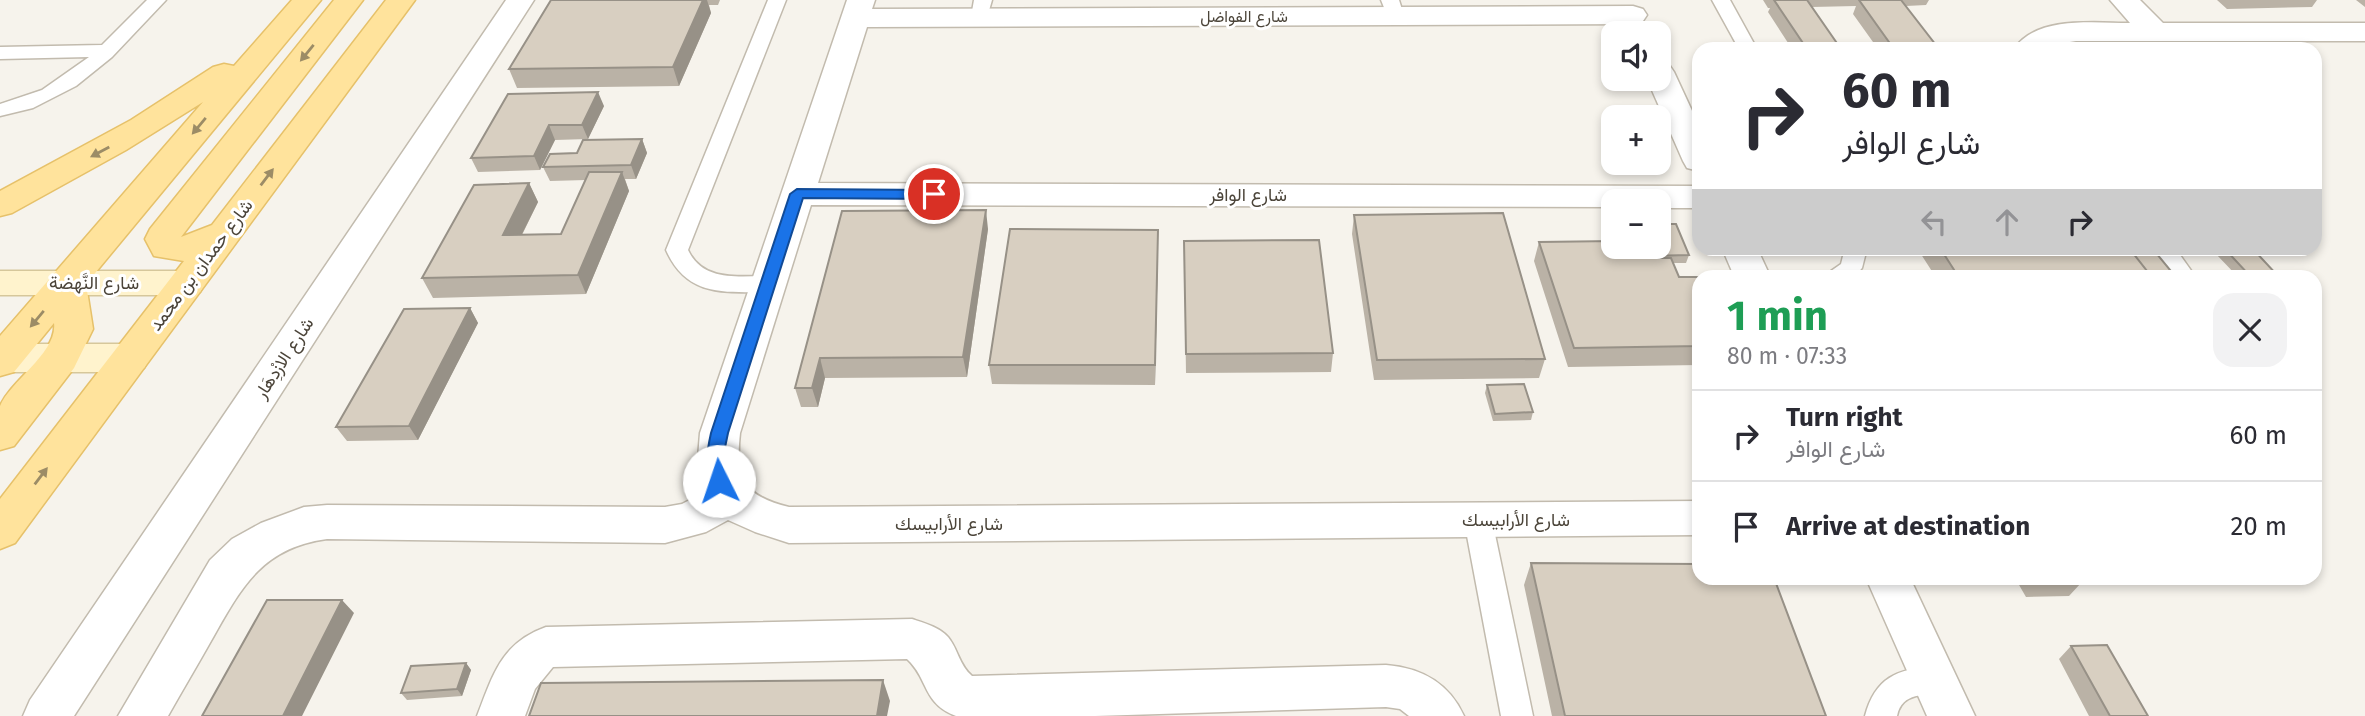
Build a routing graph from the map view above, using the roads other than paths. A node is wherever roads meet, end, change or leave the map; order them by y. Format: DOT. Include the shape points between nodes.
graph roads {
  1 [pos="157,0"];
  2 [pos="307,0"];
  3 [pos="349,0"];
  4 [pos="401,0"];
  5 [pos="520,0"];
  6 [pos="777,0"];
  7 [pos="1721,0"];
  8 [pos="2124,0"];
  9 [pos="1393,8"];
  10 [pos="858,9"];
  11 [pos="982,9"];
  12 [pos="1634,16"];
  13 [pos="278,32"];
  14 [pos="2155,32"];
  15 [pos="2365,32"];
  16 [pos="1744,42"];
  17 [pos="2038,42"];
  18 [pos="106,51"];
  19 [pos="0,53"];
  20 [pos="1668,91"];
  21 [pos="0,110"];
  22 [pos="1692,145"];
  23 [pos="797,194"];
  24 [pos="1692,197"];
  25 [pos="0,205"];
  26 [pos="225,233"];
  27 [pos="68,282"];
  28 [pos="0,283"];
  29 [pos="187,283"];
  30 [pos="768,284"];
  31 [pos="60,358"];
  32 [pos="130,358"];
  33 [pos="1,359"];
  34 [pos="0,435"];
  35 [pos="730,498"];
  36 [pos="1692,519"];
  37 [pos="1478,520"];
  38 [pos="0,531"];
  39 [pos="1891,585"];
  40 [pos="1943,698"];
  41 [pos="47,716"];
  42 [pos="142,716"];
  43 [pos="501,716"];
  44 [pos="1440,716"];
  45 [pos="1517,716"];
  46 [pos="1881,716"];
  1 -- 18 [label="lane"];
  2 -- 13 [label="main road"];
  3 -- 26 [label="main road, one-way" via="163,239 166,247 182,250"];
  26 -- 4 [label="main road, شارع حمدان بن محمد, one-way"];
  5 -- 41 [label="street, شارع الازْدِهَار"];
  6 -- 30 [label="lane" via="677,250 682,265 696,276 713,282"];
  7 -- 16 [label="lane"];
  8 -- 14 [label="street"];
  9 -- 11 [label="street, شارع الفواضل"];
  9 -- 12 [label="street, شارع الفواضل"];
  10 -- 11 [label="street, شارع الفواضل"];
  10 -- 23 [label="street"];
  13 -- 25 [label="main road, one-way" via="160,118"];
  13 -- 27 [label="main road, one-way"];
  14 -- 15 [label="street"];
  14 -- 17 [label="street" via="2058,34"];
  18 -- 19 [label="lane"];
  18 -- 21 [label="lane" via="59,90"];
  20 -- 22 [label="street"];
  23 -- 24 [label="street, شارع الوافر"];
  23 -- 30 [label="street"];
  26 -- 29 [label="main road, شارع حمدان بن محمد"];
  27 -- 28 [label="street, شارع النَّهضة"];
  27 -- 29 [label="street, شارع النَّهضة"];
  27 -- 31 [label="main road" via="74,329"];
  27 -- 33 [label="main road, one-way"];
  29 -- 32 [label="main road, شارع حمدان بن محمد"];
  30 -- 35 [label="street" via="715,457 719,481"];
  31 -- 32 [label="street"];
  31 -- 33 [label="street"];
  31 -- 34 [label="main road"];
  38 -- 32 [label="main road, شارع حمدان بن محمد, one-way"];
  35 -- 37 [label="street, شارع الأرابيسك" via="764,519 789,525"];
  35 -- 42 [label="street" via="691,520 665,525 327,522 276,536 248,552 226,573"];
  36 -- 37 [label="street, شارع الأرابيسك"];
  37 -- 45 [label="lane"];
  39 -- 40 [label="street"];
  40 -- 46 [label="lane" via="1912,681 1886,696"];
  43 -- 44 [label="street" via="523,663 546,647 912,639 926,645 935,655 943,682 966,698 1401,687 1415,691"];
}
